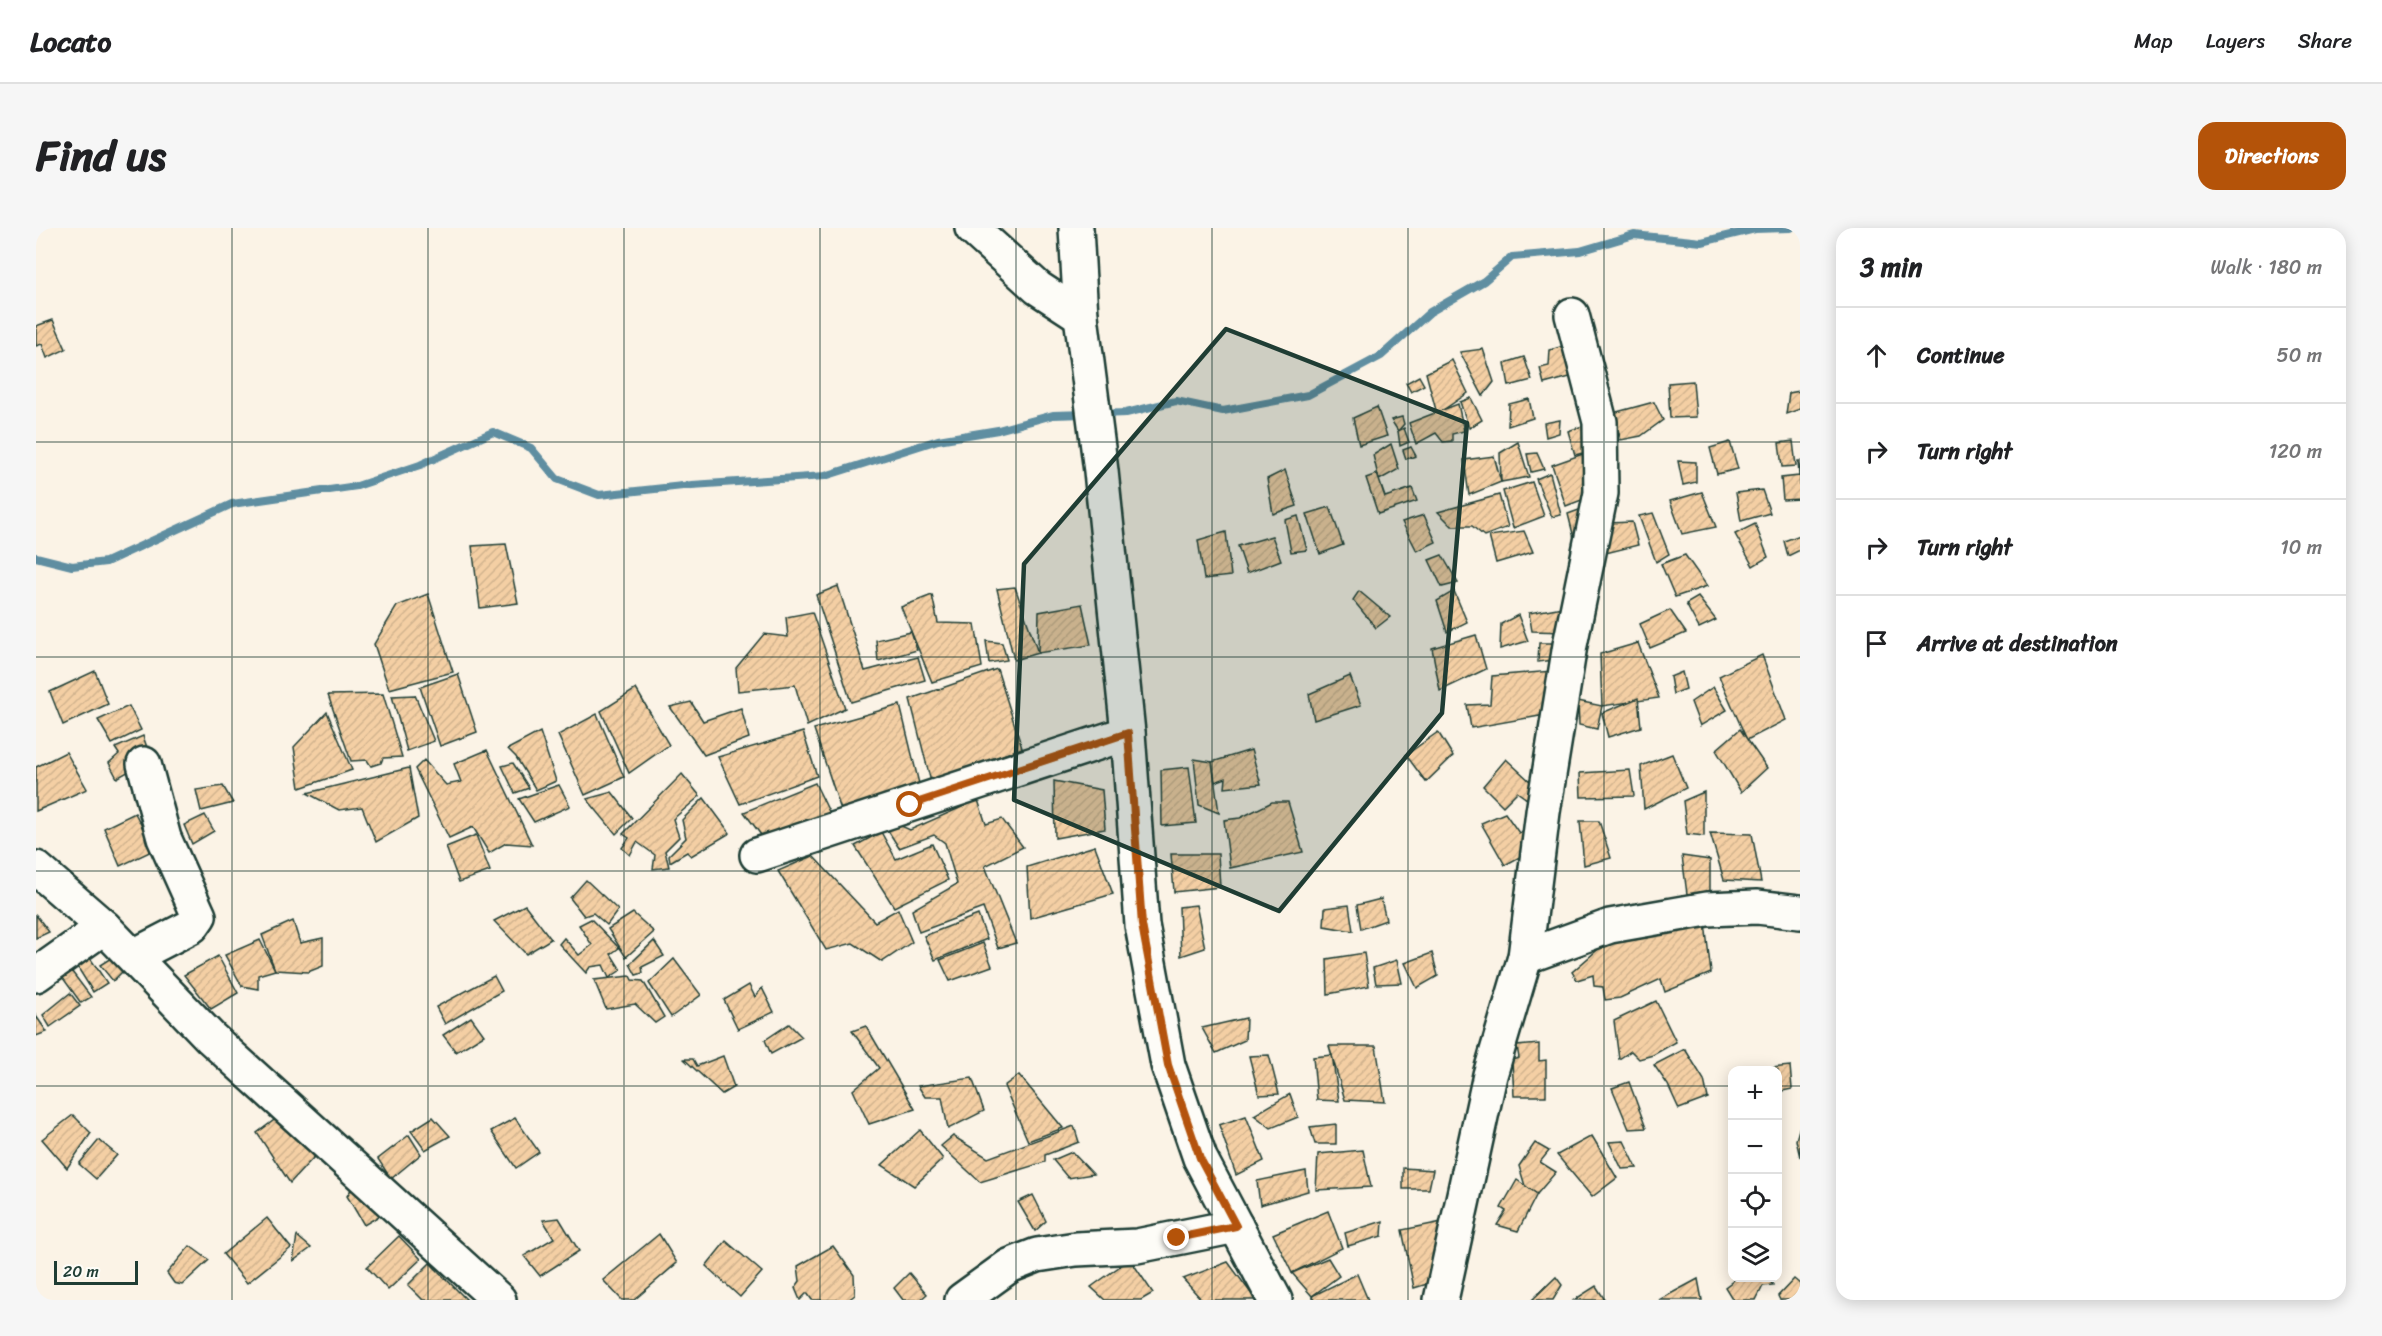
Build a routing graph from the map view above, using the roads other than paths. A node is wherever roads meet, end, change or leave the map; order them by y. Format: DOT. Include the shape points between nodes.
graph roads {
  1 [pos="972,228"];
  2 [pos="1076,228"];
  3 [pos="1572,315"];
  4 [pos="1081,316"];
  5 [pos="1128,733"];
  6 [pos="144,764"];
  7 [pos="757,855"];
  8 [pos="36,868"];
  9 [pos="1800,912"];
  10 [pos="104,927"];
  11 [pos="134,957"];
  12 [pos="1525,957"];
  13 [pos="36,975"];
  14 [pos="1236,1226"];
  15 [pos="499,1300"];
  16 [pos="962,1300"];
  17 [pos="1275,1300"];
  18 [pos="1441,1300"];
  1 -- 4 [label="street" via="1038,288"];
  2 -- 4 [label="street"];
  3 -- 12 [label="street" via="1600,422 1601,493 1570,645"];
  4 -- 5 [label="street"];
  5 -- 7 [label="street"];
  5 -- 14 [label="street" via="1142,925 1168,1065 1200,1158"];
  6 -- 11 [label="street" via="164,838 199,916 192,926"];
  8 -- 10 [label="street"];
  9 -- 12 [label="street" via="1757,907 1707,909 1610,926"];
  10 -- 11 [label="street"];
  10 -- 13 [label="street"];
  11 -- 15 [label="street" via="211,1038"];
  12 -- 18 [label="street" via="1490,1075"];
  14 -- 16 [label="street" via="1137,1246 1037,1255 1009,1266"];
  14 -- 17 [label="street"];
}
